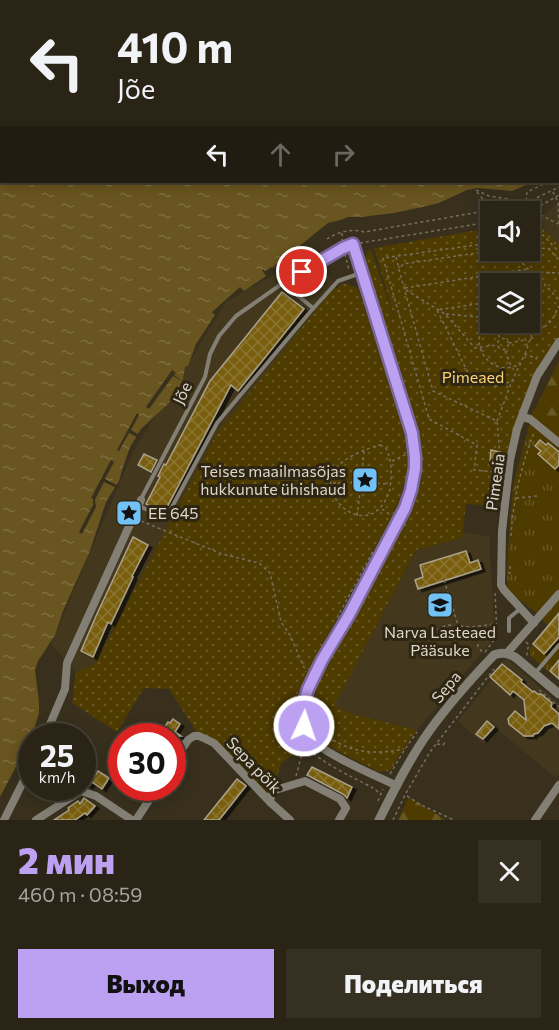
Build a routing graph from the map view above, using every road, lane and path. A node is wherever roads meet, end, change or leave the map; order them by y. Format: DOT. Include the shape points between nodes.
graph roads {
  1 [pos="546,183"];
  2 [pos="559,187"];
  3 [pos="553,191"];
  4 [pos="558,196"];
  5 [pos="484,201"];
  6 [pos="519,201"];
  7 [pos="525,201"];
  8 [pos="528,201"];
  9 [pos="540,206"];
  10 [pos="480,212"];
  11 [pos="540,215"];
  12 [pos="480,224"];
  13 [pos="559,224"];
  14 [pos="342,232"];
  15 [pos="540,235"];
  16 [pos="327,239"];
  17 [pos="353,244"];
  18 [pos="480,244"];
  19 [pos="343,248"];
  20 [pos="540,248"];
  21 [pos="559,252"];
  22 [pos="480,253"];
  23 [pos="395,256"];
  24 [pos="559,260"];
  25 [pos="520,261"];
  26 [pos="401,267"];
  27 [pos="528,269"];
  28 [pos="533,272"];
  29 [pos="361,273"];
  30 [pos="559,273"];
  31 [pos="351,276"];
  32 [pos="283,283"];
  33 [pos="405,289"];
  34 [pos="559,300"];
  35 [pos="480,304"];
  36 [pos="559,306"];
  37 [pos="313,308"];
  38 [pos="437,310"];
  39 [pos="445,314"];
  40 [pos="480,317"];
  41 [pos="480,333"];
  42 [pos="498,333"];
  43 [pos="522,333"];
  44 [pos="532,333"];
  45 [pos="501,339"];
  46 [pos="526,340"];
  47 [pos="530,340"];
  48 [pos="508,343"];
  49 [pos="497,345"];
  50 [pos="528,346"];
  51 [pos="558,346"];
  52 [pos="480,348"];
  53 [pos="505,350"];
  54 [pos="525,354"];
  55 [pos="537,359"];
  56 [pos="519,365"];
  57 [pos="511,367"];
  58 [pos="512,381"];
  59 [pos="522,417"];
  60 [pos="496,421"];
  61 [pos="537,424"];
  62 [pos="559,443"];
  63 [pos="364,451"];
  64 [pos="410,453"];
  65 [pos="390,461"];
  66 [pos="362,473"];
  67 [pos="353,482"];
  68 [pos="331,483"];
  69 [pos="371,483"];
  70 [pos="390,484"];
  71 [pos="360,491"];
  72 [pos="538,496"];
  73 [pos="515,498"];
  74 [pos="140,503"];
  75 [pos="381,508"];
  76 [pos="357,516"];
  77 [pos="392,516"];
  78 [pos="133,518"];
  79 [pos="510,543"];
  80 [pos="376,546"];
  81 [pos="510,563"];
  82 [pos="501,573"];
  83 [pos="444,580"];
  84 [pos="559,594"];
  85 [pos="521,609"];
  86 [pos="338,617"];
  87 [pos="534,623"];
  88 [pos="496,624"];
  89 [pos="458,626"];
  90 [pos="473,627"];
  91 [pos="509,631"];
  92 [pos="427,636"];
  93 [pos="559,645"];
  94 [pos="483,653"];
  95 [pos="507,653"];
  96 [pos="497,664"];
  97 [pos="312,666"];
  98 [pos="534,673"];
  99 [pos="559,694"];
  100 [pos="302,709"];
  101 [pos="50,723"];
  102 [pos="446,741"];
  103 [pos="186,743"];
  104 [pos="436,744"];
  105 [pos="387,781"];
  106 [pos="559,785"];
  107 [pos="396,786"];
  108 [pos="18,792"];
  109 [pos="405,795"];
  110 [pos="148,801"];
  111 [pos="378,801"];
  112 [pos="270,802"];
  113 [pos="4,820"];
  114 [pos="36,820"];
  115 [pos="134,820"];
  116 [pos="291,820"];
  117 [pos="339,820"];
  118 [pos="379,820"];
  119 [pos="393,820"];
  120 [pos="454,820"];
  121 [pos="535,820"];
  1 -- 7 [label="path" via="528,192"];
  2 -- 3 [label="path"];
  3 -- 4 [label="path"];
  3 -- 8 [label="path"];
  4 -- 9 [label="path"];
  4 -- 13 [label="path"];
  5 -- 6 [label="path" via="476,190"];
  10 -- 14 [label="path" via="364,232"];
  11 -- 13 [label="path"];
  12 -- 17 [label="path"];
  14 -- 16 [label="path"];
  14 -- 19 [label="path"];
  15 -- 21 [label="path"];
  17 -- 19 [label="lane, Jõe"];
  17 -- 29 [label="street"];
  18 -- 23 [label="path"];
  19 -- 31 [label="path"];
  19 -- 32 [label="lane, Jõe"];
  20 -- 24 [label="path" via="549,249"];
  22 -- 26 [label="path"];
  23 -- 26 [label="path"];
  23 -- 60 [label="path" via="383,258 429,419 477,445 474,470 497,472 500,457"];
  25 -- 27 [label="path"];
  26 -- 33 [label="path"];
  27 -- 28 [label="path"];
  27 -- 33 [label="path"];
  28 -- 30 [label="path"];
  28 -- 34 [label="path"];
  29 -- 31 [label="lane"];
  29 -- 100 [label="street" via="412,433 413,480 405,508 322,660"];
  31 -- 37 [label="lane" via="338,281"];
  32 -- 37 [label="lane"];
  32 -- 74 [label="lane, Jõe" via="236,316 219,336 205,377"];
  33 -- 38 [label="path"];
  33 -- 60 [label="path" via="433,391"];
  35 -- 38 [label="path"];
  36 -- 47 [label="path" via="552,320"];
  37 -- 74 [label="lane" via="217,423 165,518"];
  38 -- 39 [label="path"];
  38 -- 58 [label="path" via="472,381 497,386"];
  39 -- 40 [label="path"];
  39 -- 52 [label="path" via="475,348"];
  41 -- 52 [label="path"];
  42 -- 45 [label="path"];
  43 -- 46 [label="path"];
  44 -- 47 [label="path"];
  45 -- 48 [label="path"];
  45 -- 49 [label="path"];
  46 -- 48 [label="path"];
  46 -- 50 [label="path"];
  47 -- 50 [label="path"];
  48 -- 53 [label="path"];
  49 -- 52 [label="path"];
  49 -- 53 [label="path"];
  50 -- 54 [label="path"];
  51 -- 59 [label="street, Pimeaia" via="537,376"];
  52 -- 57 [label="path" via="498,367"];
  53 -- 57 [label="path"];
  54 -- 55 [label="path"];
  54 -- 56 [label="path"];
  56 -- 57 [label="path"];
  56 -- 58 [label="path"];
  58 -- 60 [label="path"];
  59 -- 61 [label="street"];
  59 -- 82 [label="street, Pimeaia" via="510,460"];
  61 -- 62 [label="street"];
  61 -- 73 [label="path"];
  63 -- 65 [label="path" via="380,445 386,448"];
  63 -- 66 [label="path"];
  63 -- 68 [label="path" via="340,464"];
  64 -- 65 [label="path"];
  65 -- 70 [label="path"];
  66 -- 67 [label="path"];
  66 -- 69 [label="path"];
  67 -- 68 [label="path"];
  67 -- 71 [label="path"];
  68 -- 76 [label="path" via="339,503"];
  69 -- 70 [label="path"];
  69 -- 71 [label="path"];
  70 -- 75 [label="path"];
  71 -- 76 [label="path"];
  72 -- 73 [label="path"];
  73 -- 79 [label="path"];
  74 -- 78 [label="street, Jõe"];
  75 -- 76 [label="path"];
  75 -- 77 [label="path"];
  78 -- 97 [label="path" via="222,554 259,563 270,573 280,622 290,635 307,676"];
  78 -- 101 [label="street, Jõe" via="68,663 64,689"];
  80 -- 86 [label="path"];
  81 -- 82 [label="path" via="510,573"];
  82 -- 85 [label="street, Pimeaia" via="501,585"];
  83 -- 89 [label="path"];
  84 -- 87 [label="street, Sepa"];
  85 -- 87 [label="street, Pimeaia"];
  85 -- 91 [label="lane" via="509,618"];
  87 -- 95 [label="street, Sepa"];
  88 -- 90 [label="path"];
  89 -- 90 [label="path"];
  89 -- 92 [label="path" via="442,627"];
  90 -- 94 [label="path"];
  93 -- 98 [label="lane"];
  95 -- 98 [label="street"];
  95 -- 107 [label="street, Sepa" via="494,656 457,697 429,731"];
  96 -- 104 [label="path"];
  98 -- 99 [label="street"];
  100 -- 105 [label="street" via="304,726 318,746"];
  100 -- 105 [label="path" via="320,730 341,745 363,751 405,749"];
  102 -- 104 [label="path"];
  103 -- 112 [label="street, Sepa põik" via="199,736 214,743"];
  104 -- 109 [label="path"];
  105 -- 107 [label="street"];
  105 -- 111 [label="path"];
  106 -- 121 [label="street"];
  107 -- 118 [label="street, Sepa"];
  108 -- 113 [label="street"];
  109 -- 119 [label="path"];
  109 -- 120 [label="path"];
  110 -- 115 [label="street"];
  112 -- 116 [label="street, Sepa põik"];
  112 -- 117 [label="street" via="272,791 305,781 340,799 346,808"];
  114 -- 115 [label="street" via="81,791"];
}
